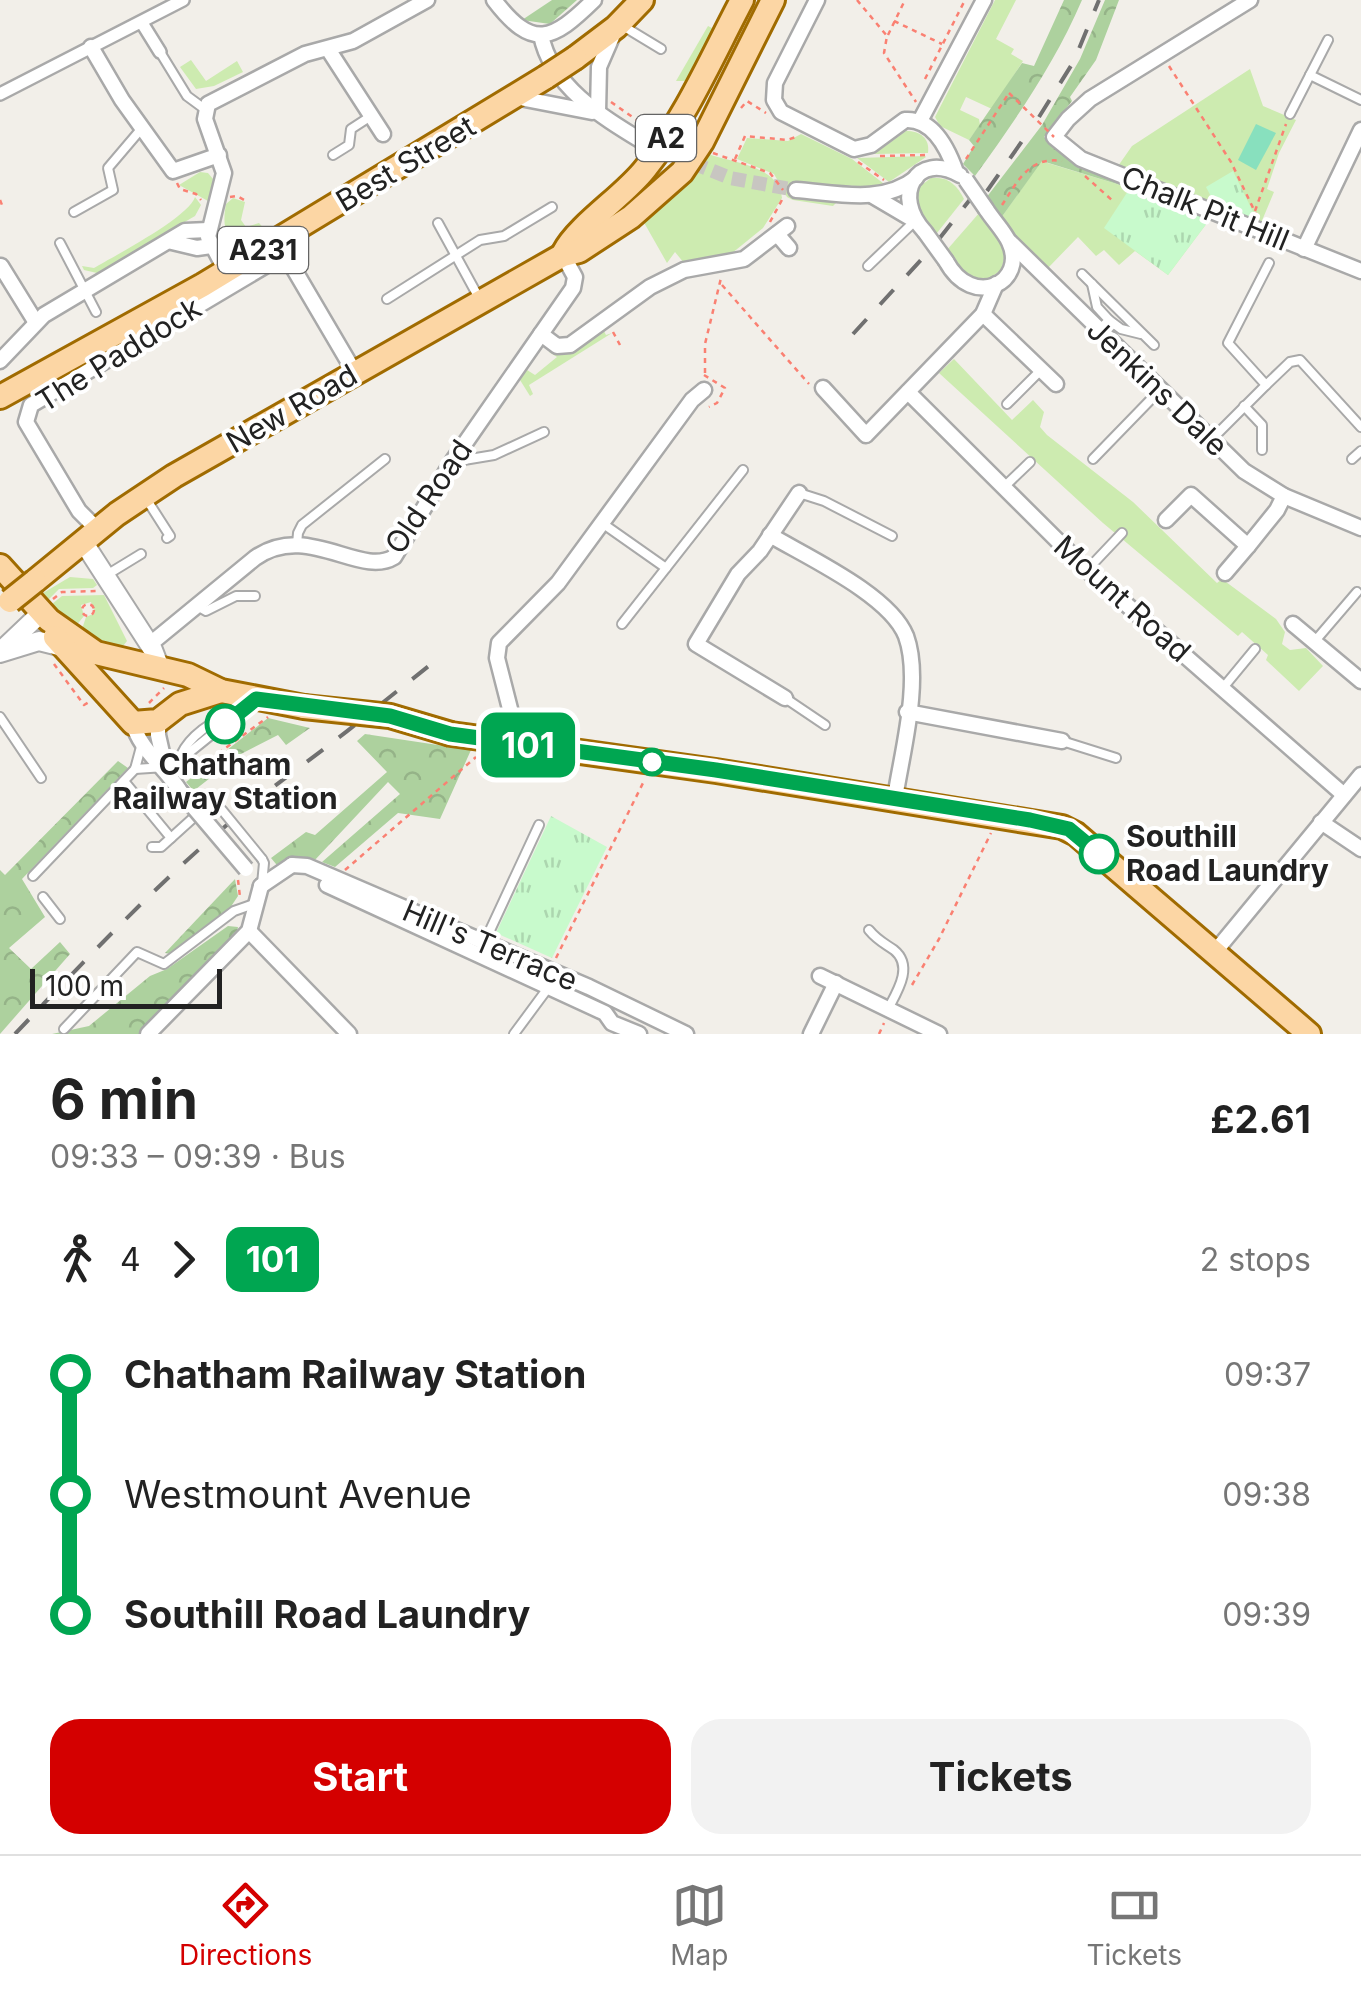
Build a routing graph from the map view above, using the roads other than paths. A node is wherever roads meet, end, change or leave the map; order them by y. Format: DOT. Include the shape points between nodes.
graph roads {
  1 [pos="183,0"];
  2 [pos="427,0"];
  3 [pos="494,0"];
  4 [pos="594,0"];
  5 [pos="642,0"];
  6 [pos="742,0"];
  7 [pos="773,0"];
  8 [pos="818,0"];
  9 [pos="984,0"];
  10 [pos="1245,2"];
  11 [pos="142,23"];
  12 [pos="618,25"];
  13 [pos="540,35"];
  14 [pos="1328,40"];
  15 [pos="91,47"];
  16 [pos="333,48"];
  17 [pos="661,49"];
  18 [pos="160,52"];
  19 [pos="1310,75"];
  20 [pos="0,94"];
  21 [pos="520,94"];
  22 [pos="1361,100"];
  23 [pos="206,110"];
  24 [pos="598,112"];
  25 [pos="1290,114"];
  26 [pos="371,116"];
  27 [pos="923,116"];
  28 [pos="142,128"];
  29 [pos="1361,130"];
  30 [pos="383,134"];
  31 [pos="648,137"];
  32 [pos="938,140"];
  33 [pos="333,155"];
  34 [pos="219,156"];
  35 [pos="924,167"];
  36 [pos="960,175"];
  37 [pos="796,190"];
  38 [pos="873,196"];
  39 [pos="552,207"];
  40 [pos="74,212"];
  41 [pos="438,223"];
  42 [pos="918,224"];
  43 [pos="209,238"];
  44 [pos="1010,242"];
  45 [pos="60,243"];
  46 [pos="790,248"];
  47 [pos="1304,249"];
  48 [pos="563,255"];
  49 [pos="456,256"];
  50 [pos="1270,263"];
  51 [pos="2,266"];
  52 [pos="868,266"];
  53 [pos="1038,270"];
  54 [pos="226,271"];
  55 [pos="1361,271"];
  56 [pos="1009,272"];
  57 [pos="1082,274"];
  58 [pos="963,283"];
  59 [pos="996,284"];
  60 [pos="1092,284"];
  61 [pos="84,290"];
  62 [pos="387,299"];
  63 [pos="482,303"];
  64 [pos="96,312"];
  65 [pos="980,318"];
  66 [pos="36,321"];
  67 [pos="1103,326"];
  68 [pos="541,334"];
  69 [pos="1144,335"];
  70 [pos="1154,344"];
  71 [pos="0,361"];
  72 [pos="1040,371"];
  73 [pos="355,373"];
  74 [pos="1056,384"];
  75 [pos="1266,385"];
  76 [pos="704,390"];
  77 [pos="1158,390"];
  78 [pos="908,392"];
  79 [pos="827,393"];
  80 [pos="0,397"];
  81 [pos="1006,404"];
  82 [pos="1244,406"];
  83 [pos="1361,427"];
  84 [pos="544,432"];
  85 [pos="1211,440"];
  86 [pos="1262,450"];
  87 [pos="1361,451"];
  88 [pos="385,459"];
  89 [pos="1093,459"];
  90 [pos="1352,459"];
  91 [pos="452,462"];
  92 [pos="1030,462"];
  93 [pos="743,470"];
  94 [pos="1003,488"];
  95 [pos="799,493"];
  96 [pos="144,495"];
  97 [pos="1284,496"];
  98 [pos="1166,520"];
  99 [pos="602,524"];
  100 [pos="1361,528"];
  101 [pos="1122,533"];
  102 [pos="770,535"];
  103 [pos="91,536"];
  104 [pos="892,536"];
  105 [pos="167,538"];
  106 [pos="297,544"];
  107 [pos="1248,546"];
  108 [pos="141,554"];
  109 [pos="0,566"];
  110 [pos="666,568"];
  111 [pos="1087,570"];
  112 [pos="1225,573"];
  113 [pos="101,583"];
  114 [pos="1357,592"];
  115 [pos="255,596"];
  116 [pos="5,605"];
  117 [pos="199,607"];
  118 [pos="47,611"];
  119 [pos="136,624"];
  120 [pos="622,624"];
  121 [pos="1293,624"];
  122 [pos="1314,641"];
  123 [pos="150,645"];
  124 [pos="1255,649"];
  125 [pos="57,651"];
  126 [pos="0,652"];
  127 [pos="117,658"];
  128 [pos="162,673"];
  129 [pos="1361,681"];
  130 [pos="1222,690"];
  131 [pos="221,691"];
  132 [pos="97,694"];
  133 [pos="785,698"];
  134 [pos="256,699"];
  135 [pos="160,711"];
  136 [pos="907,712"];
  137 [pos="0,717"];
  138 [pos="825,725"];
  139 [pos="138,732"];
  140 [pos="1062,741"];
  141 [pos="520,744"];
  142 [pos="1116,758"];
  143 [pos="165,766"];
  144 [pos="135,769"];
  145 [pos="1361,775"];
  146 [pos="41,778"];
  147 [pos="124,781"];
  148 [pos="1344,796"];
  149 [pos="894,798"];
  150 [pos="197,818"];
  151 [pos="1322,822"];
  152 [pos="539,825"];
  153 [pos="171,838"];
  154 [pos="152,848"];
  155 [pos="1361,850"];
  156 [pos="292,866"];
  157 [pos="33,876"];
  158 [pos="261,886"];
  159 [pos="42,897"];
  160 [pos="248,906"];
  161 [pos="60,919"];
  162 [pos="869,930"];
  163 [pos="249,931"];
  164 [pos="485,941"];
  165 [pos="1214,953"];
  166 [pos="820,976"];
  167 [pos="836,984"];
  168 [pos="548,988"];
  169 [pos="886,1012"];
  170 [pos="64,1029"];
  171 [pos="608,1029"];
  172 [pos="158,1030"];
  173 [pos="349,1034"];
  174 [pos="514,1034"];
  175 [pos="640,1034"];
  176 [pos="686,1034"];
  177 [pos="812,1034"];
  178 [pos="939,1034"];
  179 [pos="1309,1034"];
  1 -- 11 [label="street"];
  2 -- 16 [label="street"];
  3 -- 13 [label="street" via="517,27"];
  4 -- 13 [label="street"];
  5 -- 12 [label="main road, Best Street / A231"];
  6 -- 48 [label="main road, New Road / A2" via="649,164 570,240"];
  7 -- 48 [label="main road, New Road / A2" via="682,172 631,217"];
  8 -- 27 [label="street" via="773,92 782,114 859,149"];
  9 -- 27 [label="street"];
  10 -- 47 [label="street, Chalk Pit Hill" via="1090,100 1054,137 1081,159"];
  11 -- 15 [label="street"];
  11 -- 18 [label="street"];
  12 -- 17 [label="lane"];
  12 -- 21 [label="main road, Best Street / A231, bridge"];
  12 -- 24 [label="street" via="598,67"];
  13 -- 24 [label="street" via="569,86"];
  14 -- 19 [label="lane"];
  15 -- 20 [label="street"];
  15 -- 28 [label="street"];
  16 -- 23 [label="street" via="269,71"];
  16 -- 26 [label="street"];
  18 -- 23 [label="lane" via="187,96"];
  19 -- 22 [label="lane"];
  19 -- 25 [label="lane"];
  21 -- 24 [label="street"];
  21 -- 54 [label="main road, Best Street / A231"];
  23 -- 34 [label="street"];
  24 -- 31 [label="street"];
  26 -- 30 [label="street"];
  26 -- 33 [label="lane" via="351,128 349,144"];
  27 -- 32 [label="street, Jenkins Dale"];
  28 -- 34 [label="street" via="173,171"];
  28 -- 40 [label="lane" via="108,168 113,190"];
  29 -- 47 [label="street"];
  32 -- 35 [label="street" via="938,155"];
  32 -- 36 [label="street, Jenkins Dale"];
  34 -- 43 [label="street" via="223,184"];
  35 -- 36 [label="street"];
  35 -- 38 [label="street" via="891,192"];
  35 -- 42 [label="street" via="908,200"];
  36 -- 44 [label="street, Jenkins Dale, bridge"];
  37 -- 38 [label="street"];
  38 -- 42 [label="street"];
  39 -- 49 [label="lane"];
  41 -- 49 [label="lane"];
  42 -- 52 [label="lane"];
  42 -- 58 [label="street, bridge"];
  43 -- 54 [label="street"];
  43 -- 61 [label="street" via="192,229"];
  44 -- 53 [label="street, Jenkins Dale"];
  44 -- 56 [label="street"];
  45 -- 61 [label="lane"];
  46 -- 68 [label="street" via="779,226 746,258 684,270 570,345 558,346"];
  47 -- 55 [label="street, Chalk Pit Hill"];
  48 -- 63 [label="main road, New Road / A2"];
  48 -- 68 [label="street, Old Road" via="575,282"];
  49 -- 62 [label="lane"];
  49 -- 63 [label="lane"];
  50 -- 75 [label="lane" via="1228,343"];
  51 -- 66 [label="street"];
  53 -- 56 [label="street"];
  53 -- 67 [label="street, Jenkins Dale"];
  54 -- 80 [label="main road, Best Street / A231"];
  56 -- 59 [label="street"];
  57 -- 60 [label="lane"];
  58 -- 59 [label="street"];
  58 -- 65 [label="street"];
  59 -- 65 [label="street"];
  60 -- 67 [label="lane"];
  60 -- 69 [label="lane"];
  61 -- 64 [label="lane"];
  61 -- 66 [label="street"];
  63 -- 73 [label="main road, New Road / A2"];
  65 -- 72 [label="street"];
  65 -- 78 [label="street"];
  66 -- 71 [label="street"];
  67 -- 69 [label="lane"];
  67 -- 77 [label="street, Jenkins Dale"];
  68 -- 91 [label="street, Old Road"];
  69 -- 70 [label="lane"];
  72 -- 74 [label="street"];
  72 -- 81 [label="lane"];
  73 -- 96 [label="main road, New Road / A2"];
  73 -- 103 [label="street, The Paddock" via="288,259 280,257 33,404 26,422"];
  75 -- 82 [label="lane"];
  75 -- 83 [label="lane" via="1300,360"];
  76 -- 99 [label="street"];
  77 -- 85 [label="street, Jenkins Dale"];
  77 -- 89 [label="lane"];
  78 -- 79 [label="street" via="866,434"];
  78 -- 94 [label="street, Mount Road"];
  82 -- 85 [label="lane"];
  82 -- 86 [label="lane" via="1262,425"];
  84 -- 91 [label="lane" via="494,454"];
  85 -- 97 [label="street, Jenkins Dale"];
  87 -- 90 [label="lane"];
  88 -- 106 [label="lane" via="302,525"];
  91 -- 106 [label="street, Old Road" via="392,559 373,562"];
  92 -- 94 [label="lane"];
  93 -- 110 [label="lane"];
  94 -- 111 [label="street, Mount Road"];
  95 -- 102 [label="street"];
  95 -- 104 [label="lane"];
  96 -- 103 [label="main road, New Road / A2"];
  96 -- 105 [label="lane"];
  97 -- 100 [label="street, Jenkins Dale"];
  97 -- 107 [label="street"];
  98 -- 107 [label="street" via="1191,495"];
  99 -- 110 [label="lane"];
  99 -- 141 [label="street" via="555,588 498,646"];
  101 -- 111 [label="lane"];
  102 -- 133 [label="street" via="696,644"];
  102 -- 136 [label="street" via="871,597 896,621 911,663"];
  103 -- 113 [label="street"];
  103 -- 116 [label="main road, New Road / A2, bridge"];
  106 -- 117 [label="street" via="273,548"];
  107 -- 112 [label="street"];
  108 -- 113 [label="lane"];
  109 -- 118 [label="main road"];
  110 -- 120 [label="lane"];
  111 -- 130 [label="street, Mount Road"];
  113 -- 119 [label="street"];
  114 -- 122 [label="lane"];
  115 -- 117 [label="lane" via="234,597 205,611"];
  117 -- 123 [label="street"];
  118 -- 125 [label="main road"];
  118 -- 126 [label="street"];
  118 -- 127 [label="main road" via="82,645"];
  119 -- 123 [label="street"];
  119 -- 127 [label="street" via="135,648"];
  121 -- 122 [label="street"];
  122 -- 129 [label="street"];
  123 -- 128 [label="street"];
  124 -- 130 [label="lane"];
  125 -- 126 [label="street" via="40,641"];
  125 -- 132 [label="main road"];
  127 -- 128 [label="main road"];
  127 -- 132 [label="main road"];
  128 -- 131 [label="main road" via="188,675"];
  128 -- 135 [label="main road" via="175,690"];
  130 -- 148 [label="street, Mount Road"];
  131 -- 134 [label="main road"];
  131 -- 135 [label="main road"];
  132 -- 139 [label="main road"];
  133 -- 138 [label="lane"];
  134 -- 141 [label="main road, bridge" via="390,716"];
  134 -- 143 [label="lane"];
  135 -- 139 [label="main road"];
  135 -- 143 [label="street"];
  136 -- 140 [label="street"];
  136 -- 149 [label="street"];
  137 -- 146 [label="lane"];
  139 -- 143 [label="street"];
  139 -- 144 [label="lane"];
  140 -- 142 [label="lane"];
  141 -- 149 [label="main road"];
  143 -- 144 [label="lane"];
  143 -- 150 [label="street, bridge" via="182,784"];
  144 -- 147 [label="lane"];
  145 -- 148 [label="street"];
  147 -- 153 [label="lane"];
  147 -- 157 [label="lane"];
  148 -- 151 [label="street"];
  149 -- 165 [label="main road" via="1069,829"];
  150 -- 153 [label="lane"];
  150 -- 158 [label="street, bridge"];
  150 -- 158 [label="lane, bridge" via="222,810 262,859"];
  151 -- 155 [label="street"];
  151 -- 165 [label="street"];
  152 -- 164 [label="lane"];
  153 -- 154 [label="lane"];
  156 -- 158 [label="street"];
  156 -- 164 [label="street, Hill's Terrace" via="307,866"];
  156 -- 168 [label="street"];
  158 -- 160 [label="street"];
  159 -- 161 [label="lane"];
  160 -- 163 [label="street"];
  160 -- 170 [label="lane" via="164,964 137,952"];
  162 -- 169 [label="lane" via="897,952 904,967"];
  163 -- 172 [label="street"];
  163 -- 173 [label="street"];
  164 -- 176 [label="street, Hill's Terrace"];
  165 -- 179 [label="main road"];
  166 -- 167 [label="street"];
  167 -- 169 [label="street"];
  167 -- 177 [label="street"];
  168 -- 171 [label="street" via="605,1014"];
  168 -- 174 [label="lane"];
  169 -- 178 [label="street"];
  171 -- 175 [label="street"];
}
